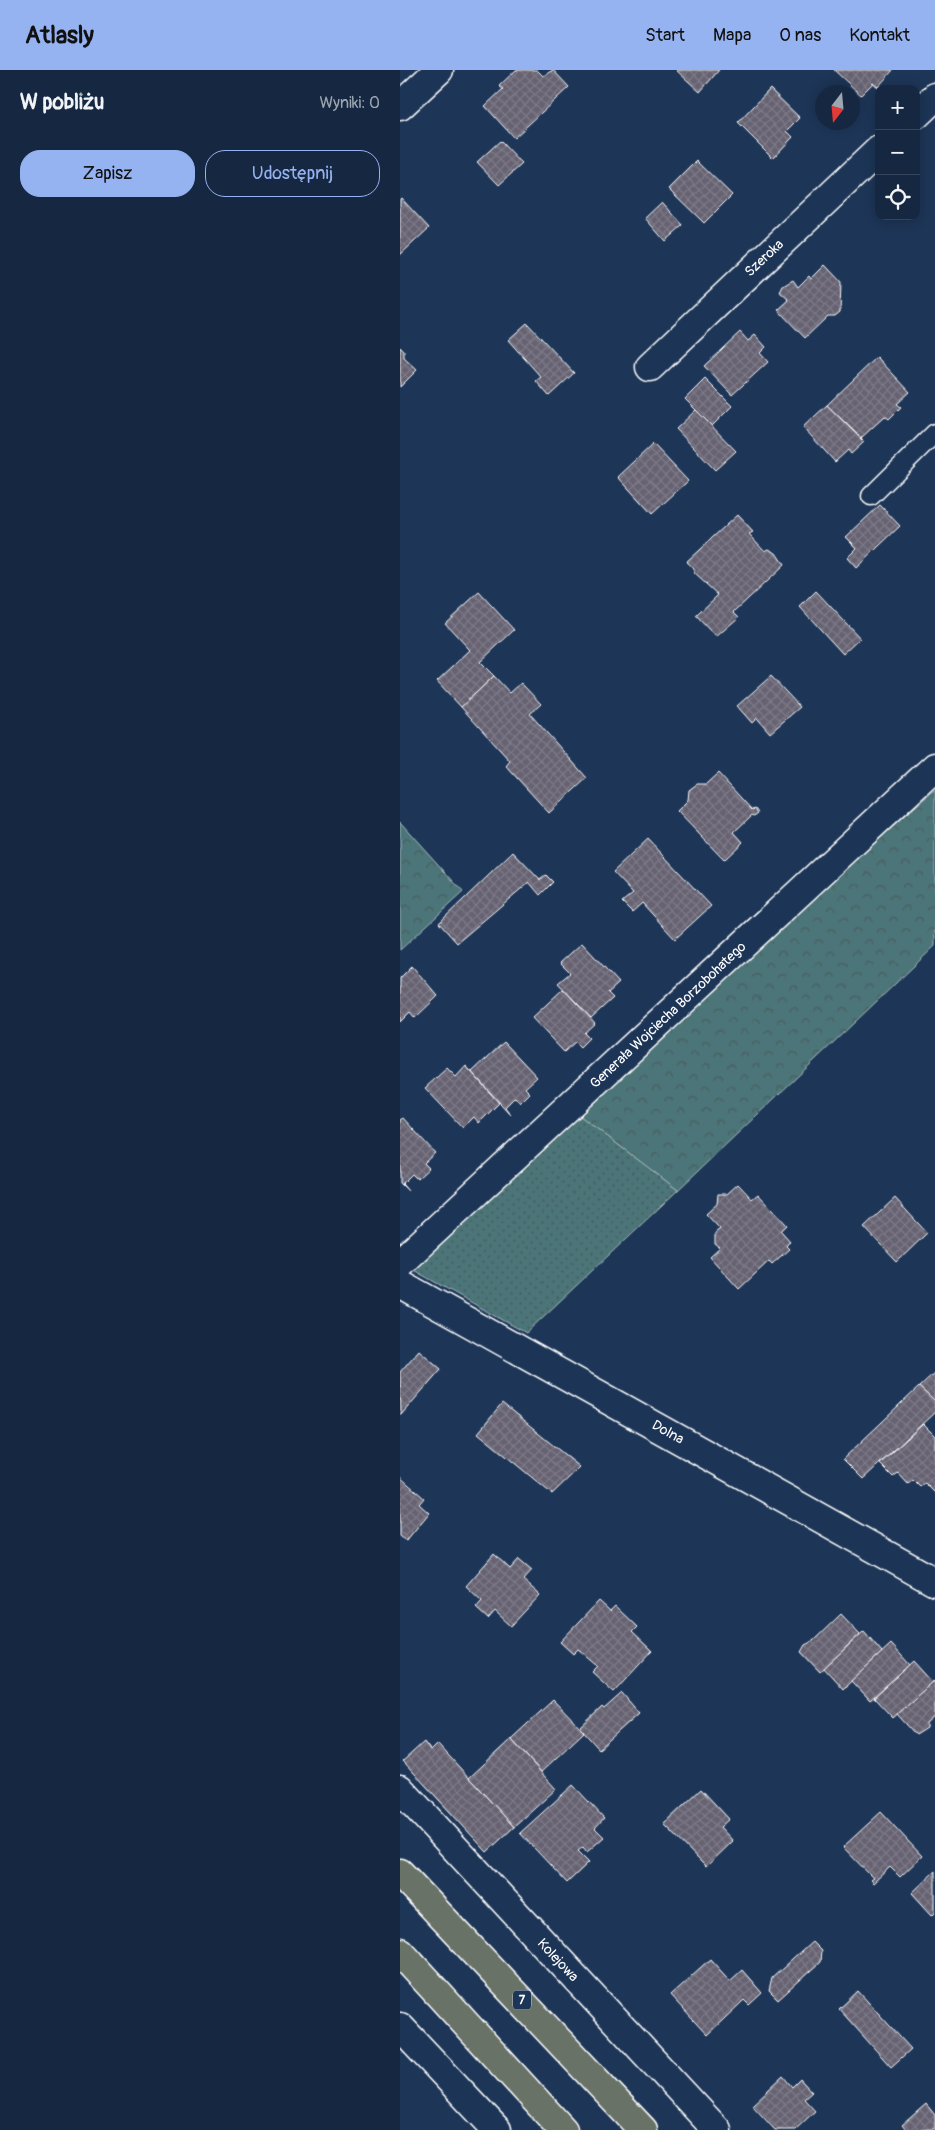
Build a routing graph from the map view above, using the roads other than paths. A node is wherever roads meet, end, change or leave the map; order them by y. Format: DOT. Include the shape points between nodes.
graph roads {
  1 [pos="439,70"];
  2 [pos="935,97"];
  3 [pos="400,106"];
  4 [pos="920,110"];
  5 [pos="875,154"];
  6 [pos="650,367"];
  7 [pos="935,433"];
  8 [pos="871,496"];
  9 [pos="935,767"];
  10 [pos="400,1262"];
  11 [pos="400,1284"];
  12 [pos="935,1582"];
  13 [pos="400,1789"];
  14 [pos="400,1873"];
  15 [pos="400,1952"];
  16 [pos="400,2027"];
  17 [pos="497,2130"];
  18 [pos="563,2130"];
  19 [pos="643,2130"];
  20 [pos="717,2130"];
  1 -- 3 [label="street"];
  2 -- 4 [label="street"];
  5 -- 6 [label="street, Szeroka"];
  7 -- 8 [label="lane"];
  9 -- 10 [label="street, Generała Wojciecha Borzobohatego"];
  11 -- 12 [label="street, Dolna"];
  13 -- 20 [label="street, Kolejowa"];
  14 -- 19 [label="highway, 7"];
  15 -- 18 [label="highway"];
  16 -- 17 [label="street"];
}
